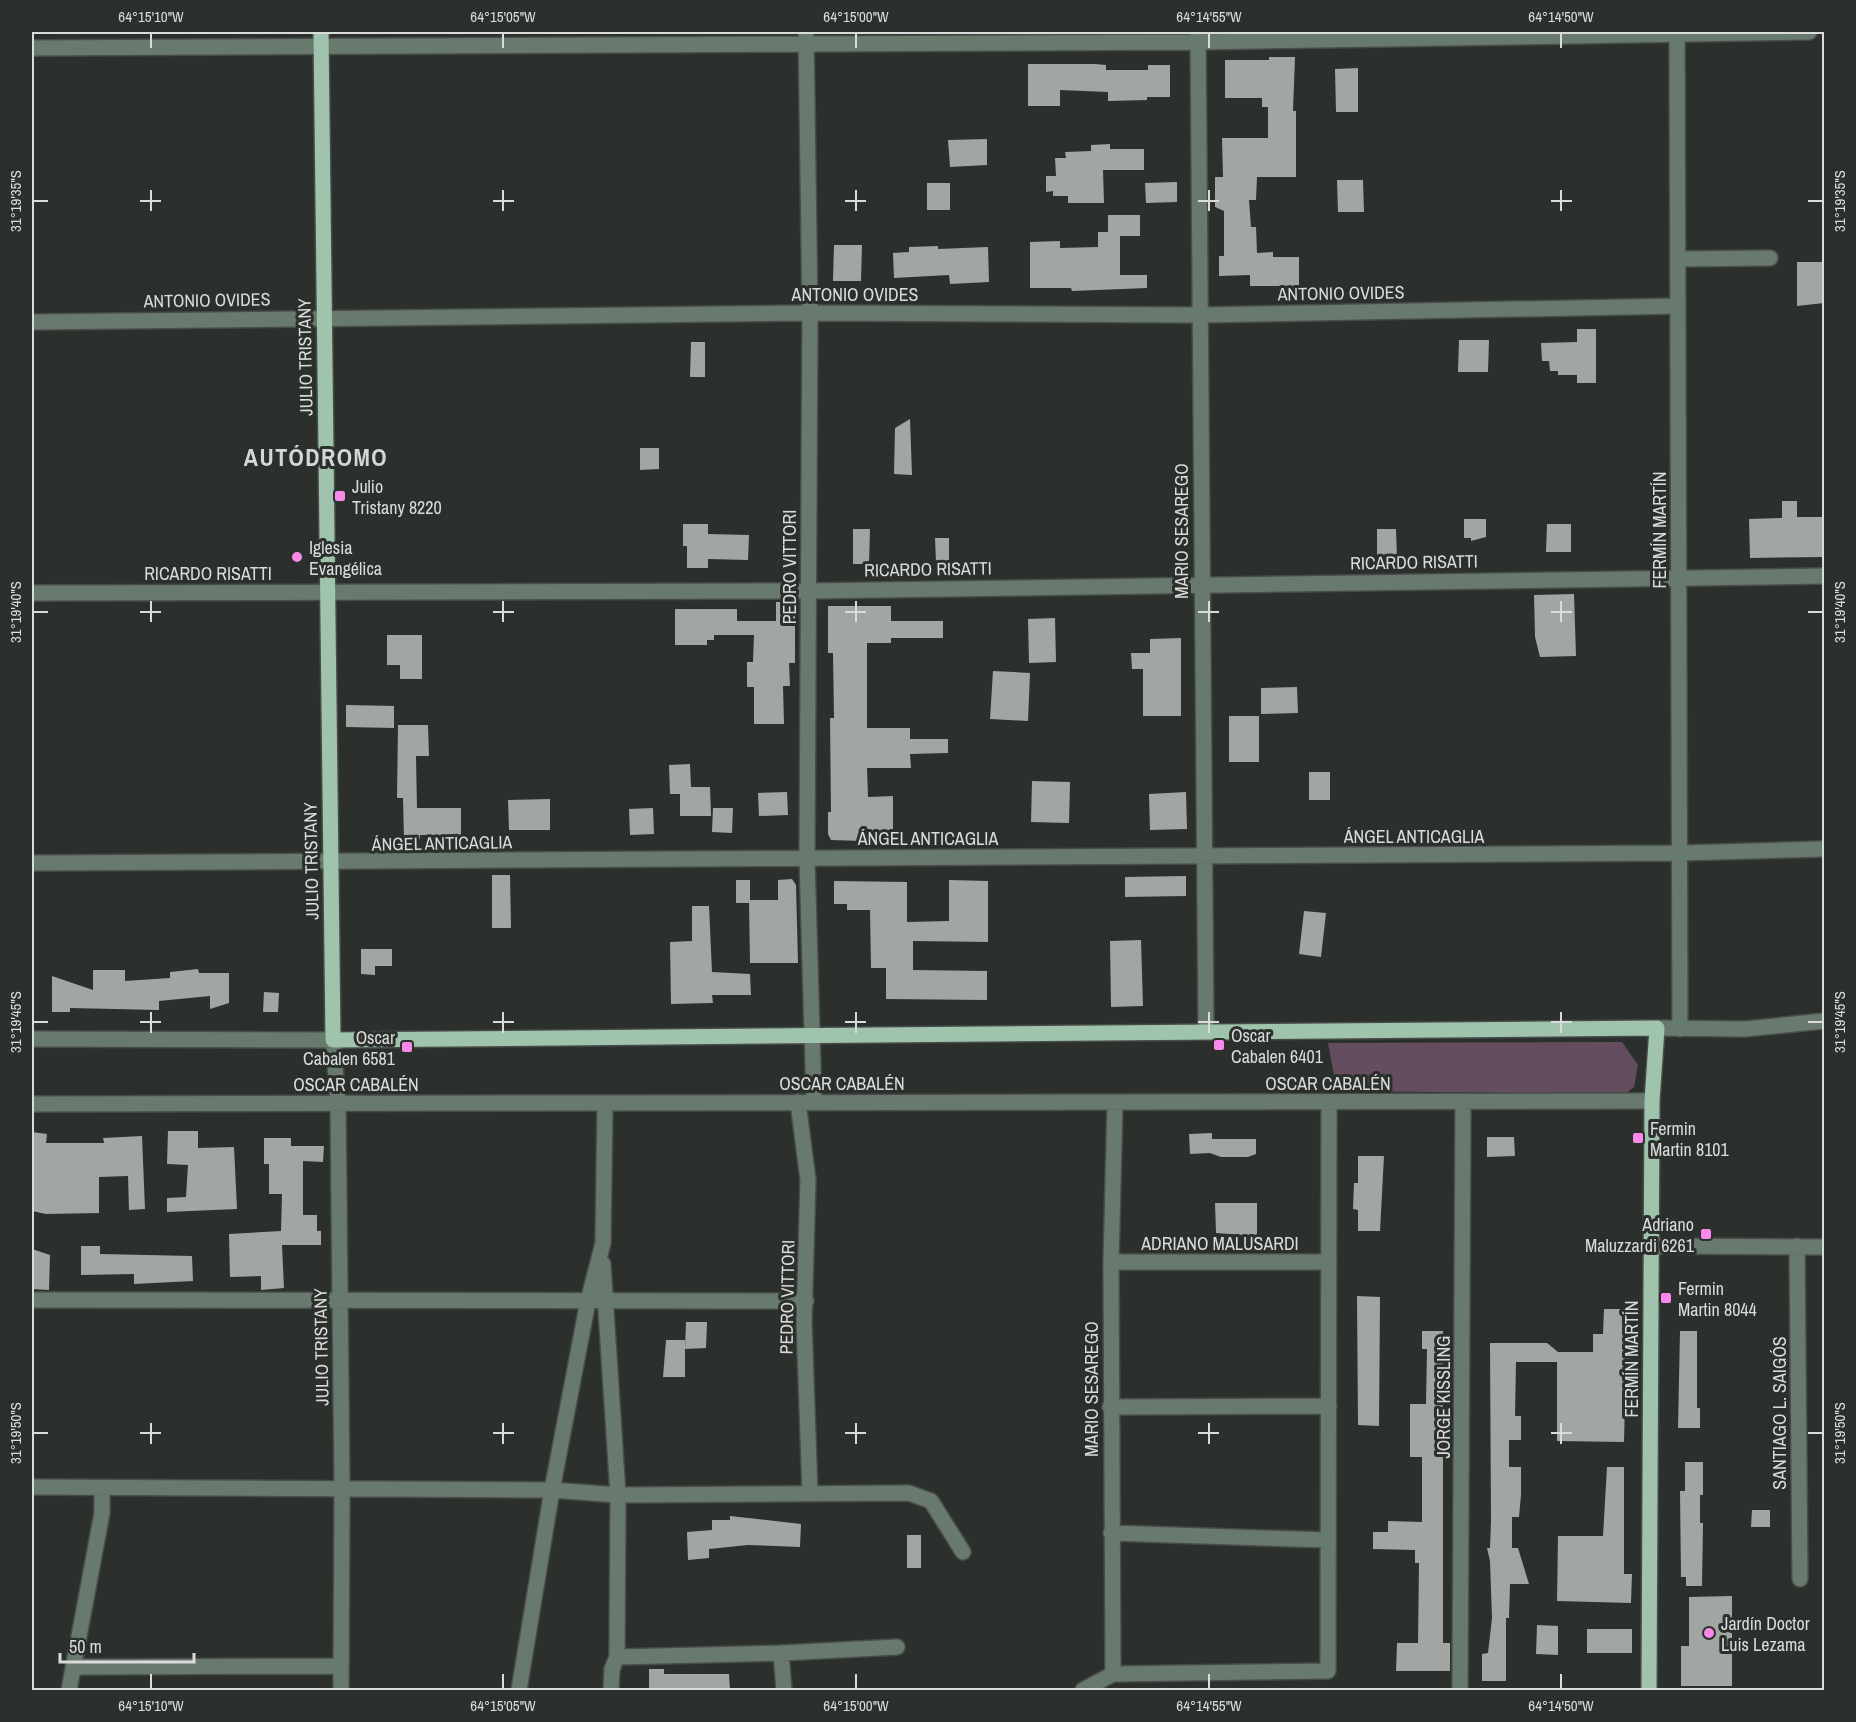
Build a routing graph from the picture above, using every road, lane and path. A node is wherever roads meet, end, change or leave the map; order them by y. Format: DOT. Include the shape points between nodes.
graph roads {
  1 [pos="1809,32"];
  2 [pos="1677,34"];
  3 [pos="1198,37"];
  4 [pos="806,38"];
  5 [pos="321,39"];
  6 [pos="32,48"];
  7 [pos="1770,258"];
  8 [pos="1678,259"];
  9 [pos="1678,306"];
  10 [pos="810,313"];
  11 [pos="1200,315"];
  12 [pos="324,319"];
  13 [pos="32,322"];
  14 [pos="1824,576"];
  15 [pos="1679,579"];
  16 [pos="1201,584"];
  17 [pos="328,591"];
  18 [pos="808,591"];
  19 [pos="32,593"];
  20 [pos="1824,849"];
  21 [pos="1680,853"];
  22 [pos="1205,857"];
  23 [pos="807,858"];
  24 [pos="32,863"];
  25 [pos="331,863"];
  26 [pos="1824,1021"];
  27 [pos="1657,1028"];
  28 [pos="1680,1029"];
  29 [pos="1206,1030"];
  30 [pos="812,1034"];
  31 [pos="32,1040"];
  32 [pos="333,1040"];
  33 [pos="1652,1101"];
  34 [pos="798,1102"];
  35 [pos="814,1102"];
  36 [pos="338,1103"];
  37 [pos="1329,1103"];
  38 [pos="1463,1103"];
  39 [pos="32,1104"];
  40 [pos="605,1104"];
  41 [pos="1115,1104"];
  42 [pos="603,1244"];
  43 [pos="1651,1246"];
  44 [pos="1797,1246"];
  45 [pos="1824,1247"];
  46 [pos="1111,1262"];
  47 [pos="1329,1262"];
  48 [pos="340,1299"];
  49 [pos="32,1300"];
  50 [pos="588,1301"];
  51 [pos="604,1301"];
  52 [pos="806,1301"];
  53 [pos="1329,1406"];
  54 [pos="1110,1407"];
  55 [pos="32,1488"];
  56 [pos="102,1488"];
  57 [pos="342,1488"];
  58 [pos="552,1490"];
  59 [pos="810,1492"];
  60 [pos="618,1495"];
  61 [pos="1111,1533"];
  62 [pos="1328,1540"];
  63 [pos="963,1552"];
  64 [pos="1800,1579"];
  65 [pos="897,1647"];
  66 [pos="781,1653"];
  67 [pos="617,1657"];
  68 [pos="341,1666"];
  69 [pos="73,1667"];
  70 [pos="1113,1674"];
  71 [pos="69,1690"];
  72 [pos="341,1690"];
  73 [pos="519,1690"];
  74 [pos="611,1690"];
  75 [pos="784,1690"];
  76 [pos="1083,1690"];
  77 [pos="1460,1690"];
  78 [pos="1649,1690"];
  1 -- 2 [label="street"];
  2 -- 3 [label="street"];
  2 -- 8 [label="street, FERMÍN MARTÍN"];
  3 -- 4 [label="street"];
  3 -- 11 [label="street, MARIO SESAREGO"];
  4 -- 5 [label="street"];
  4 -- 10 [label="street, PEDRO VITTORI"];
  5 -- 6 [label="street"];
  5 -- 12 [label="main road, JULIO TRISTANY"];
  7 -- 8 [label="street"];
  8 -- 9 [label="street, FERMÍN MARTÍN"];
  9 -- 11 [label="street, ANTONIO OVIDES"];
  9 -- 15 [label="street, FERMÍN MARTÍN"];
  10 -- 11 [label="street, ANTONIO OVIDES"];
  10 -- 12 [label="street, ANTONIO OVIDES"];
  10 -- 18 [label="street, PEDRO VITTORI"];
  11 -- 16 [label="street, MARIO SESAREGO"];
  12 -- 13 [label="street, ANTONIO OVIDES"];
  12 -- 17 [label="main road, JULIO TRISTANY"];
  14 -- 15 [label="street, RICARDO RISATTI"];
  15 -- 16 [label="street, RICARDO RISATTI"];
  15 -- 21 [label="street, FERMÍN MARTÍN"];
  16 -- 18 [label="street, RICARDO RISATTI"];
  16 -- 22 [label="street, MARIO SESAREGO"];
  17 -- 18 [label="street, RICARDO RISATTI"];
  17 -- 19 [label="street, RICARDO RISATTI"];
  17 -- 25 [label="main road, JULIO TRISTANY"];
  18 -- 23 [label="street, PEDRO VITTORI"];
  20 -- 21 [label="street, ÁNGEL ANTICAGLIA"];
  21 -- 22 [label="street, ÁNGEL ANTICAGLIA"];
  21 -- 28 [label="street, FERMÍN MARTÍN"];
  22 -- 23 [label="street, ÁNGEL ANTICAGLIA"];
  22 -- 29 [label="street, MARIO SESAREGO"];
  23 -- 25 [label="street, ÁNGEL ANTICAGLIA"];
  23 -- 30 [label="street, PEDRO VITTORI"];
  24 -- 25 [label="street, ÁNGEL ANTICAGLIA"];
  25 -- 32 [label="main road, JULIO TRISTANY"];
  26 -- 28 [label="street" via="1745,1029"];
  27 -- 28 [label="street"];
  27 -- 29 [label="main road"];
  27 -- 33 [label="main road, FERMÍN MARTÍN"];
  29 -- 30 [label="main road"];
  30 -- 32 [label="main road"];
  30 -- 35 [label="street, PEDRO VITTORI"];
  31 -- 32 [label="street"];
  32 -- 36 [label="street, JULIO TRISTANY"];
  33 -- 38 [label="street, OSCAR CABALÉN"];
  33 -- 43 [label="main road, FERMÍN MARTÍN"];
  34 -- 35 [label="street, OSCAR CABALÉN"];
  34 -- 40 [label="street, OSCAR CABALÉN"];
  34 -- 52 [label="street, PEDRO VITTORI" via="808,1180"];
  35 -- 41 [label="street, OSCAR CABALÉN"];
  36 -- 39 [label="street, OSCAR CABALÉN"];
  36 -- 40 [label="street, OSCAR CABALÉN"];
  36 -- 48 [label="street, JULIO TRISTANY"];
  37 -- 38 [label="street, OSCAR CABALÉN"];
  37 -- 41 [label="street, OSCAR CABALÉN"];
  37 -- 47 [label="street"];
  38 -- 77 [label="street, JORGE KISSLING"];
  40 -- 42 [label="street"];
  41 -- 46 [label="street, MARIO SESAREGO"];
  42 -- 50 [label="street"];
  42 -- 51 [label="street"];
  43 -- 44 [label="street"];
  43 -- 78 [label="main road, FERMÍN MARTÍN"];
  44 -- 45 [label="street"];
  44 -- 64 [label="street, SANTIAGO L. SAIGÓS"];
  46 -- 47 [label="street, ADRIANO MALUSARDI"];
  46 -- 54 [label="street, MARIO SESAREGO"];
  47 -- 53 [label="street"];
  48 -- 49 [label="street"];
  48 -- 50 [label="street"];
  48 -- 57 [label="street, JULIO TRISTANY"];
  50 -- 51 [label="street"];
  50 -- 58 [label="street"];
  51 -- 52 [label="street"];
  51 -- 60 [label="street"];
  52 -- 59 [label="street, PEDRO VITTORI"];
  53 -- 54 [label="street"];
  53 -- 62 [label="street"];
  54 -- 61 [label="street, MARIO SESAREGO"];
  55 -- 56 [label="street"];
  56 -- 57 [label="street"];
  56 -- 69 [label="street" via="102,1513"];
  57 -- 58 [label="street"];
  57 -- 68 [label="street, JULIO TRISTANY"];
  58 -- 60 [label="street"];
  58 -- 73 [label="street"];
  59 -- 60 [label="street"];
  59 -- 63 [label="street" via="919,1496 931,1501"];
  60 -- 67 [label="street"];
  61 -- 62 [label="street"];
  61 -- 70 [label="street, MARIO SESAREGO"];
  62 -- 70 [label="street" via="1328,1671"];
  65 -- 66 [label="street"];
  66 -- 67 [label="street"];
  66 -- 75 [label="street"];
  67 -- 74 [label="street"];
  68 -- 69 [label="street"];
  68 -- 72 [label="street, JULIO TRISTANY"];
  69 -- 71 [label="street"];
  70 -- 76 [label="street"];
}
